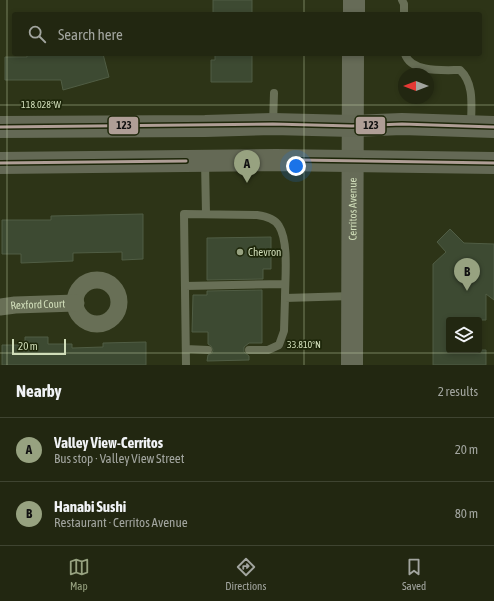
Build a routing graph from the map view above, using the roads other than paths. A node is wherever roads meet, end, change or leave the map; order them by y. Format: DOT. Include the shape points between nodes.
graph roads {
  1 [pos="354,0"];
  2 [pos="402,0"];
  3 [pos="354,12"];
  4 [pos="404,12"];
  5 [pos="353,56"];
  6 [pos="405,56"];
  7 [pos="274,93"];
  8 [pos="273,124"];
  9 [pos="352,126"];
  10 [pos="471,126"];
  11 [pos="0,127"];
  12 [pos="494,127"];
  13 [pos="205,160"];
  14 [pos="352,161"];
  15 [pos="0,163"];
  16 [pos="494,163"];
  17 [pos="206,214"];
  18 [pos="285,284"];
  19 [pos="186,286"];
  20 [pos="352,296"];
  21 [pos="285,298"];
  22 [pos="76,303"];
  23 [pos="0,307"];
  24 [pos="186,349"];
  25 [pos="208,350"];
  26 [pos="249,350"];
  27 [pos="186,365"];
  28 [pos="352,365"];
  1 -- 3 [label="main road"];
  2 -- 4 [label="lane"];
  5 -- 9 [label="main road, Cerritos Avenue"];
  6 -- 10 [label="lane" via="418,67 460,70 466,75 470,88"];
  7 -- 8 [label="lane"];
  8 -- 9 [label="main road"];
  8 -- 11 [label="main road"];
  9 -- 10 [label="main road"];
  9 -- 14 [label="main road, Cerritos Avenue"];
  10 -- 12 [label="main road"];
  13 -- 14 [label="main road"];
  13 -- 15 [label="main road"];
  13 -- 17 [label="lane"];
  14 -- 16 [label="main road"];
  14 -- 20 [label="main road, Cerritos Avenue"];
  17 -- 18 [label="lane" via="257,215 266,217 278,225 284,244"];
  17 -- 19 [label="lane" via="184,214"];
  18 -- 19 [label="lane"];
  18 -- 21 [label="lane"];
  19 -- 24 [label="lane"];
  20 -- 21 [label="lane"];
  20 -- 28 [label="main road, Cerritos Avenue"];
  21 -- 26 [label="lane" via="284,331 279,345 268,350"];
  22 -- 23 [label="street, Rexford Court"];
  24 -- 25 [label="lane"];
  24 -- 27 [label="lane"];
}
